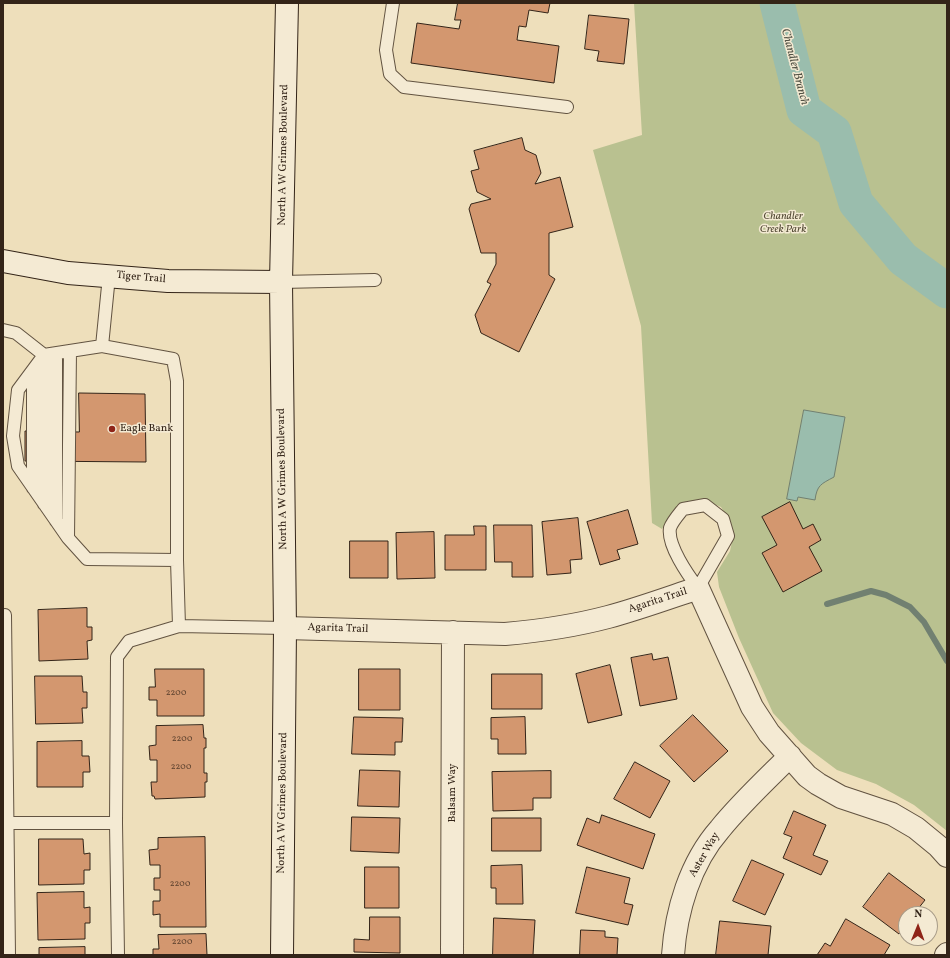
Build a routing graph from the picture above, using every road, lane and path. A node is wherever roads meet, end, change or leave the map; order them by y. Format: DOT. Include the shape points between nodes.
graph roads {
  1 [pos="287,3"];
  2 [pos="393,3"];
  3 [pos="567,107"];
  4 [pos="3,261"];
  5 [pos="109,276"];
  6 [pos="375,280"];
  7 [pos="281,282"];
  8 [pos="3,330"];
  9 [pos="102,346"];
  10 [pos="70,351"];
  11 [pos="56,353"];
  12 [pos="44,355"];
  13 [pos="33,370"];
  14 [pos="33,488"];
  15 [pos="44,504"];
  16 [pos="56,521"];
  17 [pos="68,538"];
  18 [pos="177,560"];
  19 [pos="698,588"];
  20 [pos="5,615"];
  21 [pos="179,626"];
  22 [pos="285,628"];
  23 [pos="453,632"];
  24 [pos="790,756"];
  25 [pos="5,823"];
  26 [pos="116,823"];
  27 [pos="947,856"];
  28 [pos="9,955"];
  29 [pos="118,955"];
  30 [pos="282,955"];
  31 [pos="452,955"];
  32 [pos="673,955"];
  1 -- 7 [label="street, North A W Grimes Boulevard"];
  2 -- 3 [label="lane" via="386,50 390,74 404,87"];
  4 -- 5 [label="street, Tiger Trail" via="68,273"];
  5 -- 7 [label="street, Tiger Trail" via="168,281"];
  5 -- 9 [label="lane"];
  6 -- 7 [label="lane"];
  7 -- 22 [label="street, North A W Grimes Boulevard"];
  8 -- 12 [label="lane" via="16,333"];
  9 -- 10 [label="lane"];
  9 -- 18 [label="lane" via="173,360 177,381"];
  10 -- 11 [label="lane"];
  10 -- 17 [label="lane"];
  11 -- 12 [label="lane"];
  11 -- 16 [label="lane"];
  12 -- 13 [label="lane"];
  12 -- 15 [label="lane"];
  13 -- 14 [label="lane"];
  13 -- 14 [label="lane" via="18,390 12,436 18,466"];
  14 -- 15 [label="lane"];
  15 -- 16 [label="lane"];
  16 -- 17 [label="lane"];
  17 -- 18 [label="lane" via="87,559"];
  18 -- 21 [label="lane"];
  19 -- 19 [label="lane" via="672,546 670,528 682,509 705,505 723,519 728,536"];
  19 -- 23 [label="street, Agarita Trail" via="606,617 539,631 505,634"];
  19 -- 24 [label="street, Agarita Trail" via="752,707 769,733"];
  20 -- 25 [label="lane"];
  21 -- 22 [label="lane"];
  21 -- 26 [label="lane" via="129,641 117,657"];
  22 -- 23 [label="street, Agarita Trail"];
  22 -- 30 [label="street, North A W Grimes Boulevard"];
  23 -- 31 [label="street, Balsam Way"];
  24 -- 27 [label="street, Agarita Trail" via="807,776 818,784 841,797 892,814 916,828"];
  24 -- 32 [label="street, Aster Way" via="719,829 709,843 692,873 680,905"];
  25 -- 26 [label="lane"];
  25 -- 28 [label="lane"];
  26 -- 29 [label="lane"];
}
